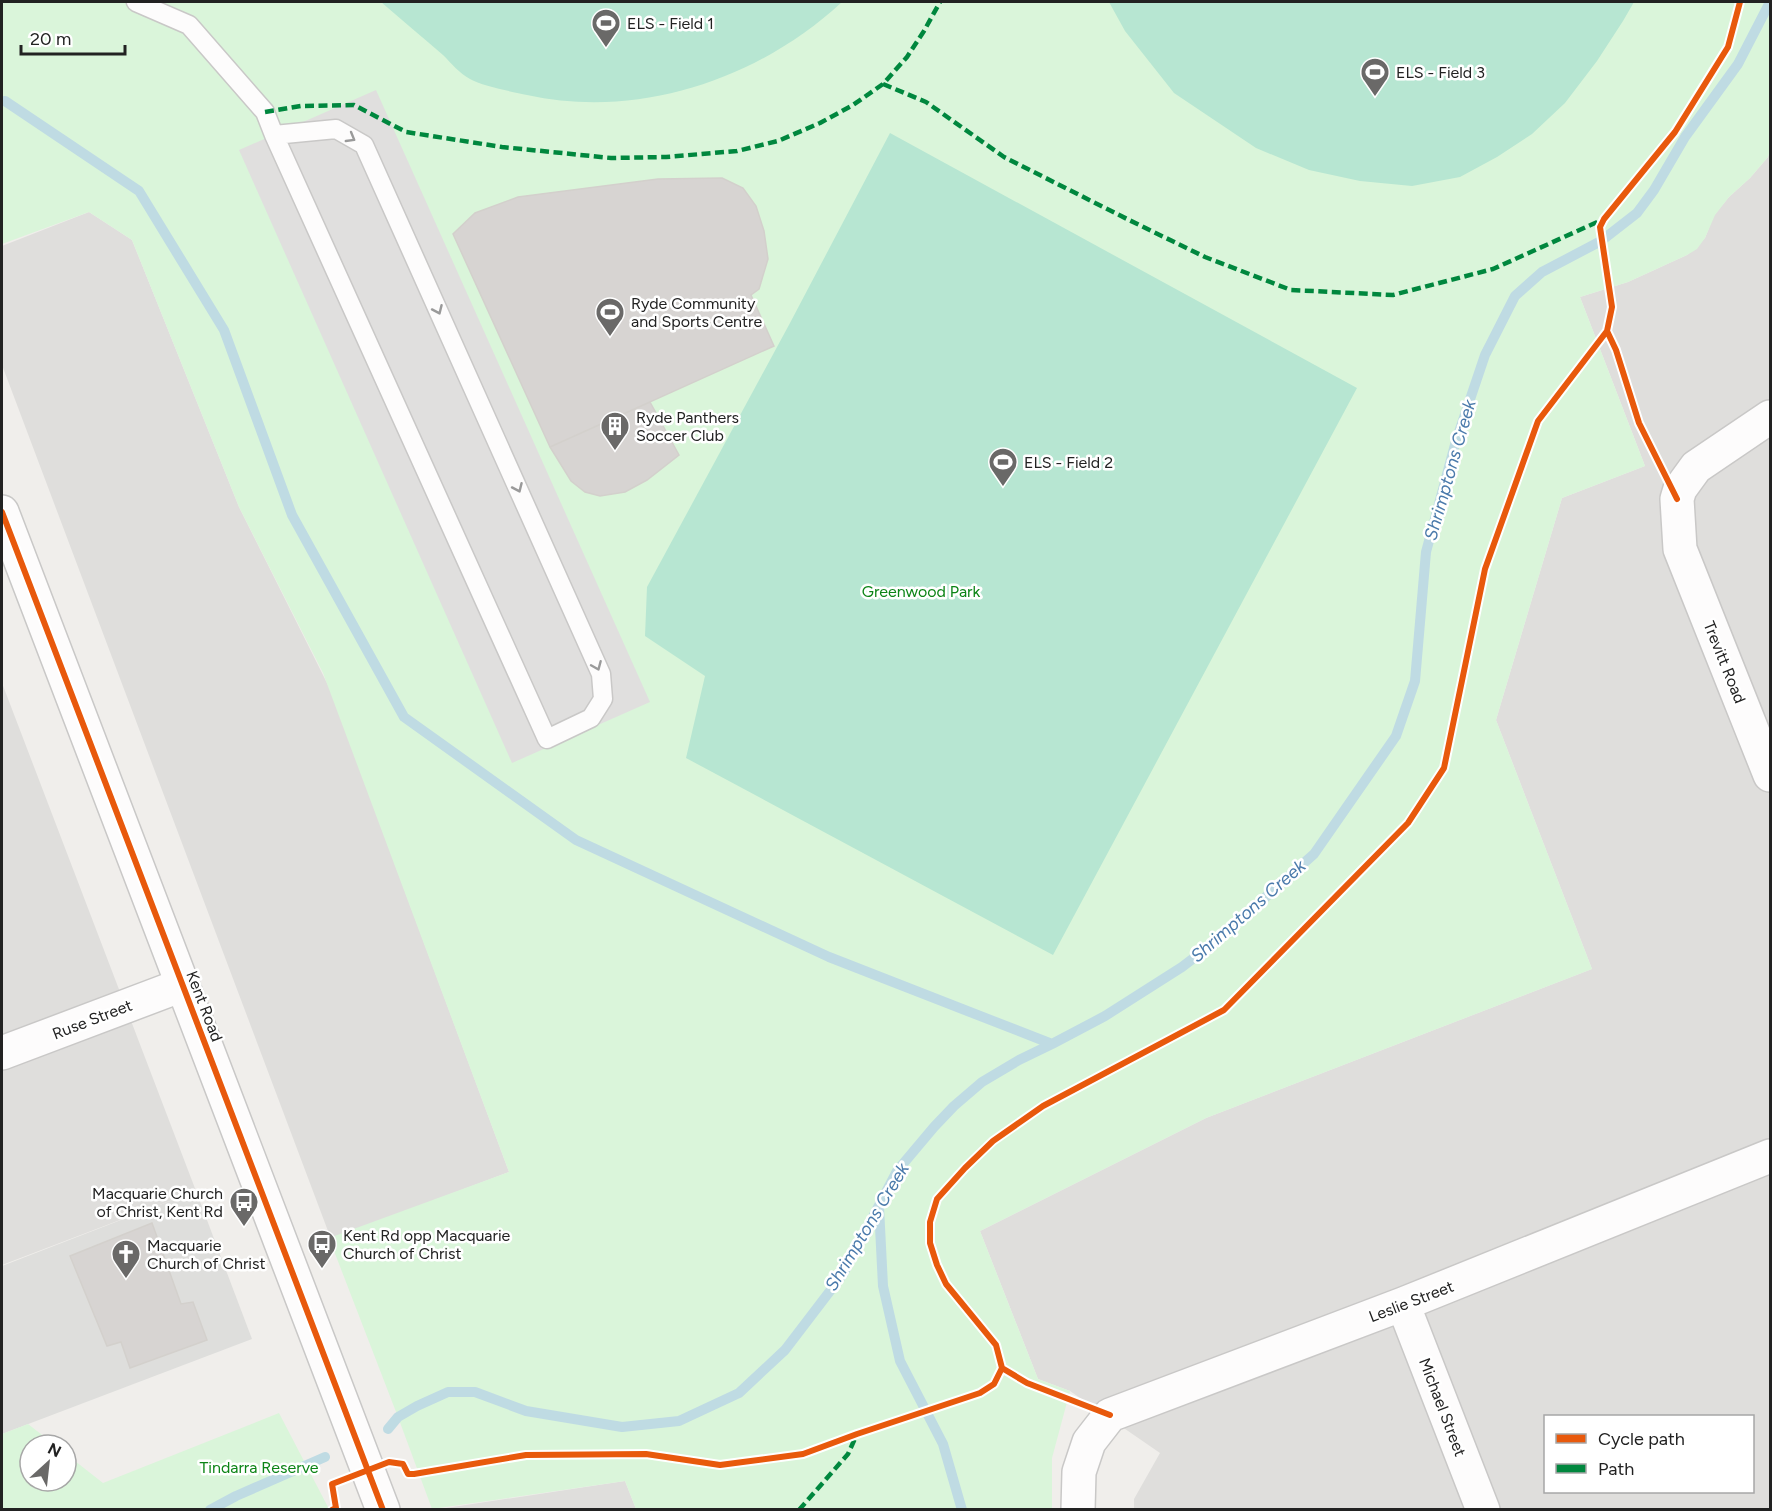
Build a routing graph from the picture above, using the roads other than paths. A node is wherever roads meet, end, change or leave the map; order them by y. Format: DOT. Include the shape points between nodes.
graph roads {
  1 [pos="136,2"];
  2 [pos="274,135"];
  3 [pos="1770,417"];
  4 [pos="2,512"];
  5 [pos="1770,775"];
  6 [pos="182,985"];
  7 [pos="2,1053"];
  8 [pos="1770,1156"];
  9 [pos="1403,1304"];
  10 [pos="383,1509"];
  11 [pos="1078,1509"];
  12 [pos="1483,1509"];
  1 -- 2 [label="lane" via="189,25 265,112"];
  2 -- 2 [label="lane, one-way" via="336,129 364,145 601,674 603,699 591,718 548,739"];
  3 -- 5 [label="street, Trevitt Road" via="1696,467 1677,499 1680,549"];
  4 -- 6 [label="street, Kent Road"];
  6 -- 7 [label="street, Ruse Street"];
  6 -- 10 [label="street, Kent Road"];
  8 -- 9 [label="street, Leslie Street"];
  9 -- 11 [label="street, Leslie Street" via="1110,1415 1089,1442 1078,1472"];
  9 -- 12 [label="street, Michael Street"];
}
